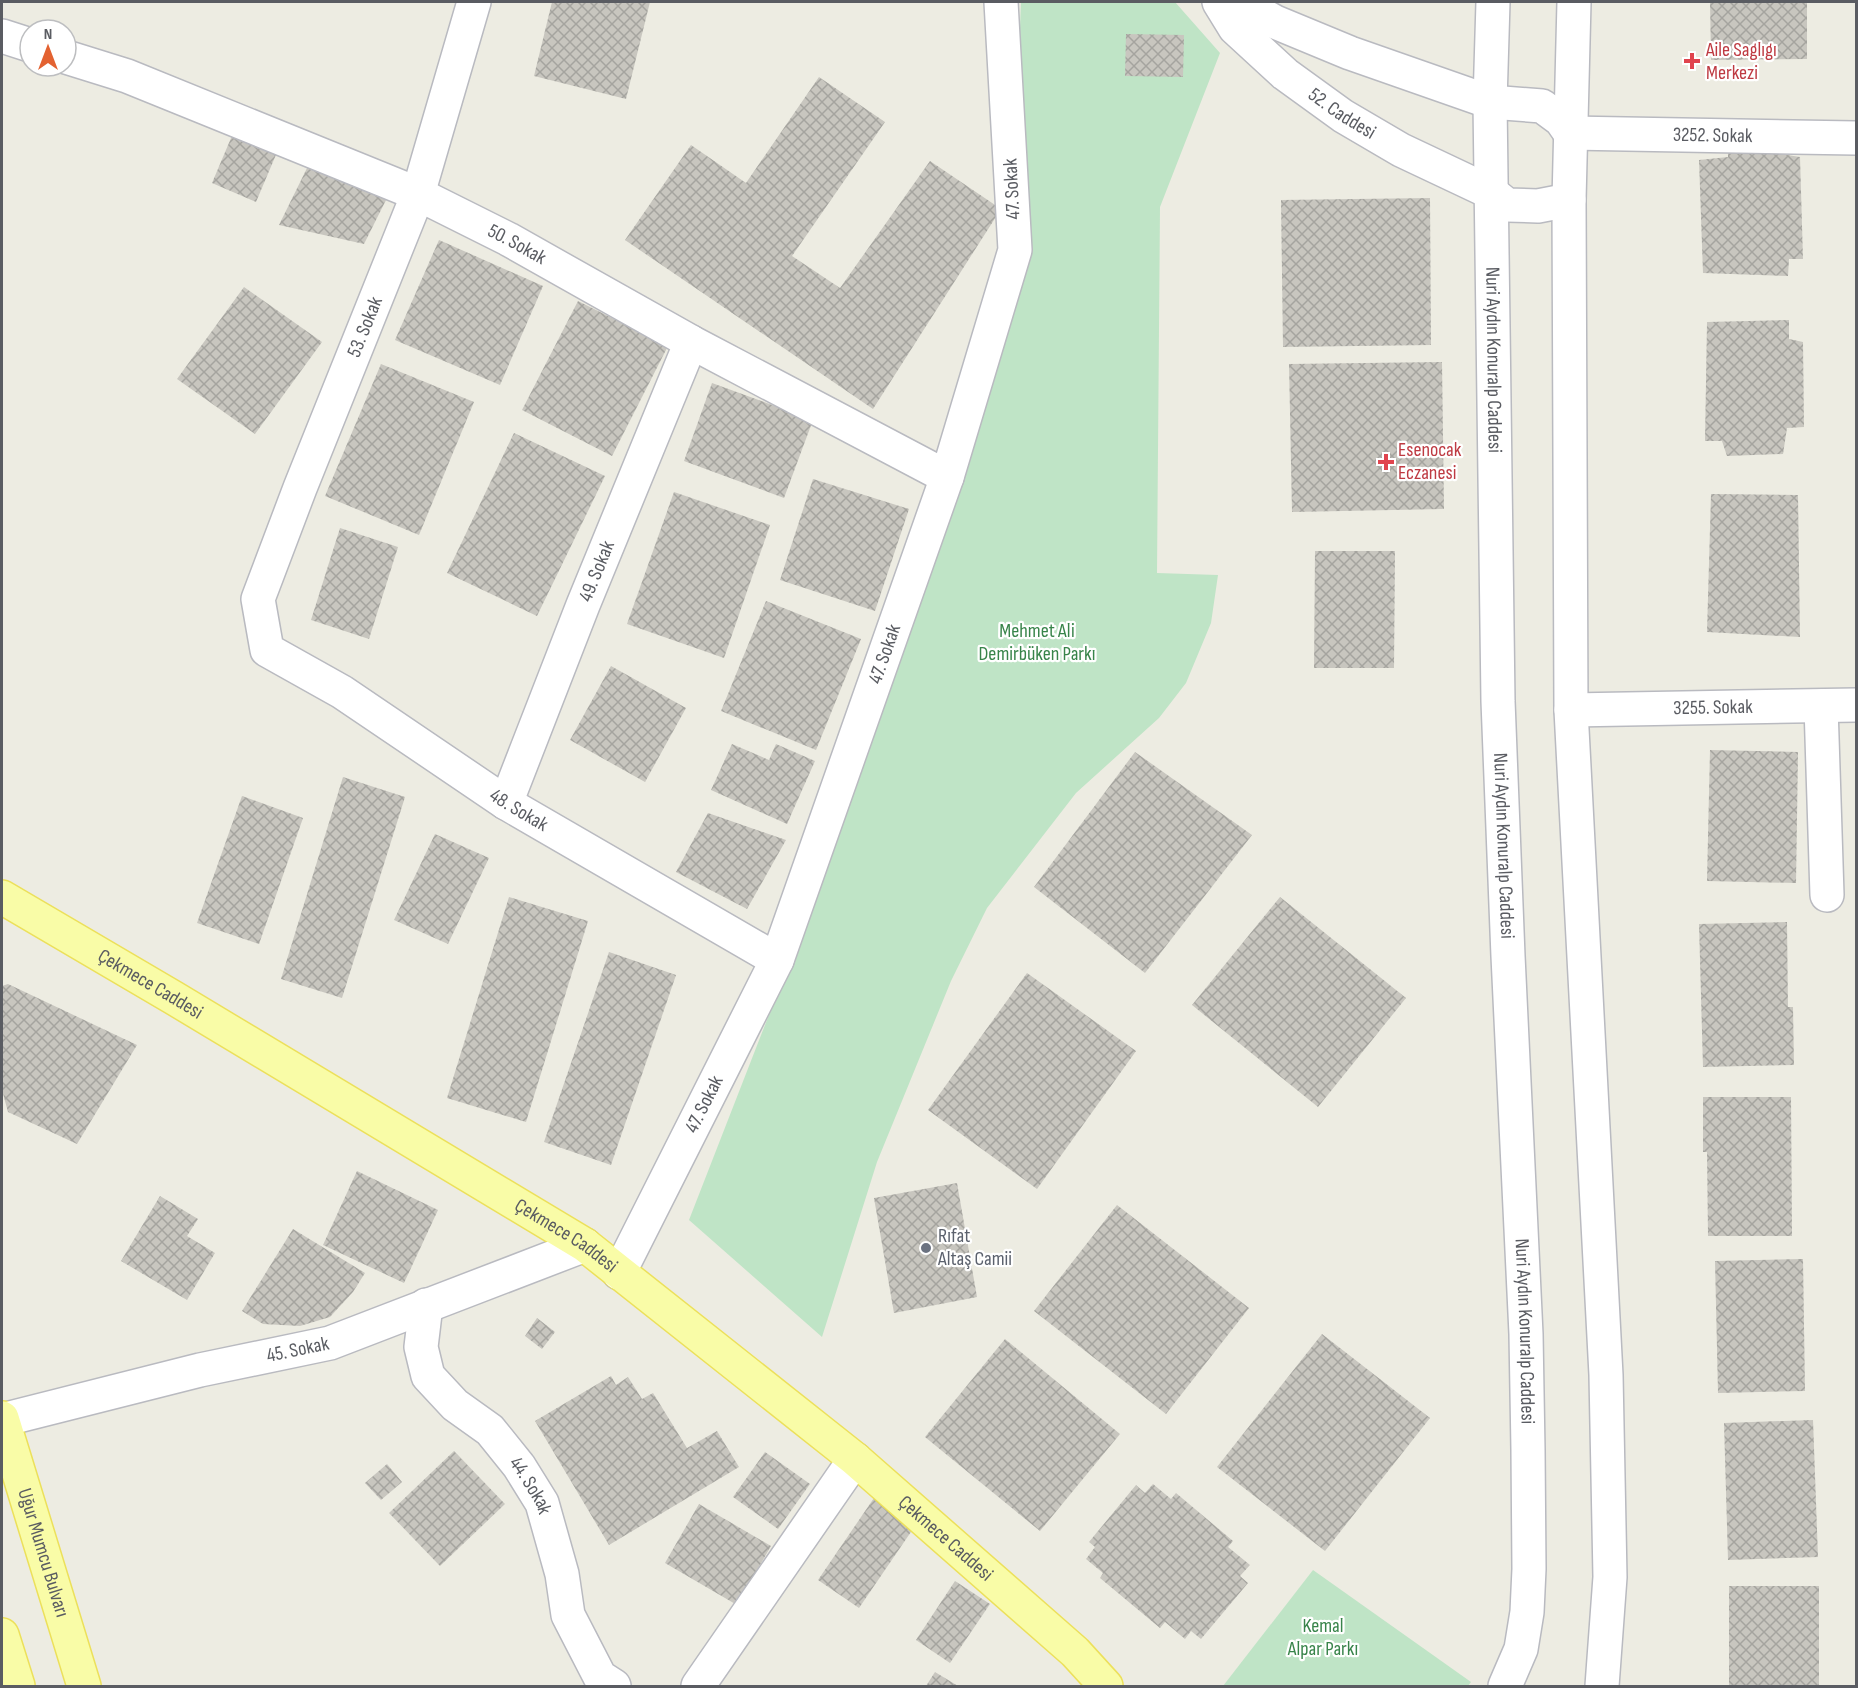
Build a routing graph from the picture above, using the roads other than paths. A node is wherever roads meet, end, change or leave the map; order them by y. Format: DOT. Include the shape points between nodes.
graph roads {
  1 [pos="474,2"];
  2 [pos="1001,2"];
  3 [pos="1219,2"];
  4 [pos="1240,2"];
  5 [pos="1494,2"];
  6 [pos="1574,2"];
  7 [pos="2,36"];
  8 [pos="18,41"];
  9 [pos="78,61"];
  10 [pos="1490,102"];
  11 [pos="1570,133"];
  12 [pos="1857,138"];
  13 [pos="1492,193"];
  14 [pos="418,194"];
  15 [pos="1569,200"];
  16 [pos="691,342"];
  17 [pos="947,477"];
  18 [pos="267,651"];
  19 [pos="1857,705"];
  20 [pos="1821,706"];
  21 [pos="1571,710"];
  22 [pos="506,803"];
  23 [pos="1827,895"];
  24 [pos="2,897"];
  25 [pos="777,960"];
  26 [pos="585,1245"];
  27 [pos="619,1273"];
  28 [pos="426,1305"];
  29 [pos="2,1419"];
  30 [pos="855,1459"];
  31 [pos="2,1635"];
  32 [pos="1075,1652"];
  33 [pos="18,1686"];
  34 [pos="84,1686"];
  35 [pos="614,1686"];
  36 [pos="698,1686"];
  37 [pos="1106,1686"];
  38 [pos="1128,1686"];
  39 [pos="1505,1686"];
  40 [pos="1602,1686"];
  1 -- 14 [label="street, 53. Sokak"];
  2 -- 17 [label="street, 47. Sokak" via="1015,250"];
  3 -- 13 [label="street, 52. Caddesi" via="1235,28 1285,74 1343,116 1406,153"];
  4 -- 10 [label="street" via="1275,22 1350,53"];
  5 -- 10 [label="street, Nuri Aydın Konuralp Caddesi"];
  6 -- 11 [label="street"];
  7 -- 8 [label="street"];
  9 -- 14 [label="street, 50. Sokak" via="127,76"];
  10 -- 11 [label="street" via="1542,106 1561,120"];
  10 -- 13 [label="street, Nuri Aydın Konuralp Caddesi"];
  11 -- 12 [label="street, 3252. Sokak"];
  11 -- 15 [label="street"];
  13 -- 15 [label="street, 52. Caddesi" via="1508,205 1538,206"];
  13 -- 39 [label="street, Nuri Aydın Konuralp Caddesi" via="1498,701 1528,1450 1527,1612 1521,1648"];
  14 -- 16 [label="street, 50. Sokak" via="508,239"];
  14 -- 18 [label="street, 53. Sokak" via="258,599"];
  15 -- 21 [label="street"];
  16 -- 17 [label="street, 50. Sokak"];
  16 -- 22 [label="street, 49. Sokak"];
  17 -- 25 [label="street, 47. Sokak"];
  18 -- 22 [label="street, 48. Sokak" via="342,692"];
  19 -- 20 [label="street, 3255. Sokak"];
  20 -- 21 [label="street, 3255. Sokak"];
  20 -- 23 [label="street"];
  21 -- 40 [label="street" via="1606,1375 1610,1577"];
  22 -- 25 [label="street, 48. Sokak"];
  24 -- 26 [label="main road, Çekmece Caddesi"];
  25 -- 27 [label="street, 47. Sokak"];
  26 -- 27 [label="main road, Çekmece Caddesi"];
  26 -- 28 [label="street, 45. Sokak"];
  27 -- 30 [label="main road, Çekmece Caddesi"];
  28 -- 29 [label="street, 45. Sokak" via="330,1343 200,1370"];
  28 -- 35 [label="street, 44. Sokak" via="421,1347 428,1376 454,1405 490,1430 542,1503 562,1574 568,1615 600,1677"];
  29 -- 34 [label="main road, Uğur Mumcu Bulvarı"];
  30 -- 32 [label="main road, Çekmece Caddesi"];
  30 -- 36 [label="street"];
  31 -- 33 [label="main road"];
  32 -- 37 [label="main road, Çekmece Caddesi"];
  32 -- 38 [label="main road, Çekmece Caddesi"];
}
